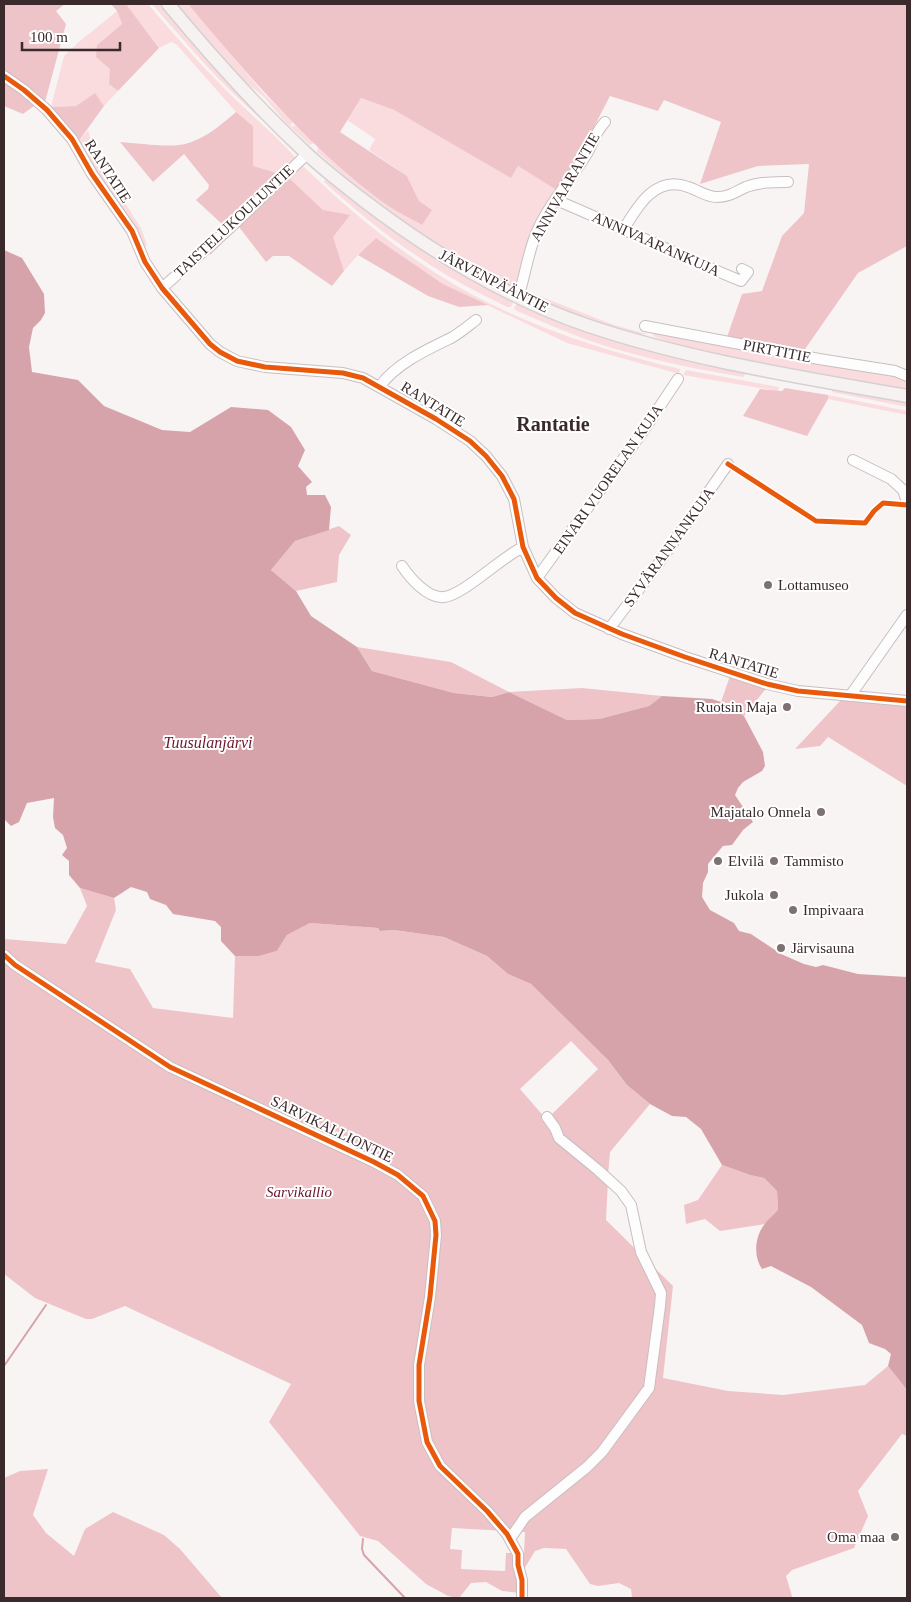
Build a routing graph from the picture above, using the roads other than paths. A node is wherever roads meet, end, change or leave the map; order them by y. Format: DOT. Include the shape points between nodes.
graph roads {
  1 [pos="168,4"];
  2 [pos="4,76"];
  3 [pos="605,122"];
  4 [pos="307,154"];
  5 [pos="788,182"];
  6 [pos="556,200"];
  7 [pos="624,229"];
  8 [pos="742,269"];
  9 [pos="162,288"];
  10 [pos="518,297"];
  11 [pos="476,320"];
  12 [pos="646,326"];
  13 [pos="907,376"];
  14 [pos="678,378"];
  15 [pos="380,386"];
  16 [pos="907,396"];
  17 [pos="852,460"];
  18 [pos="728,464"];
  19 [pos="907,502"];
  20 [pos="523,547"];
  21 [pos="402,566"];
  22 [pos="538,578"];
  23 [pos="907,615"];
  24 [pos="609,628"];
  25 [pos="850,696"];
  26 [pos="907,701"];
  27 [pos="4,954"];
  28 [pos="547,1117"];
  29 [pos="510,1539"];
  30 [pos="522,1598"];
  1 -- 4 [label="main road, JÄRVENPÄÄNTIE"];
  2 -- 9 [label="street, RANTATIE" via="46,110 72,139 132,231 145,262"];
  3 -- 6 [label="street, ANNIVAARANTIE" via="597,130 586,154"];
  4 -- 9 [label="street, TAISTELUKOULUNTIE"];
  4 -- 10 [label="main road, JÄRVENPÄÄNTIE" via="403,230 454,263"];
  5 -- 7 [label="street" via="760,183 731,196 718,197 709,197 674,183 660,186 636,209"];
  6 -- 7 [label="street, ANNIVAARANKUJA"];
  6 -- 10 [label="street, ANNIVAARANTIE" via="531,245"];
  7 -- 8 [label="street, ANNIVAARANKUJA" via="741,281 748,272"];
  9 -- 15 [label="street, RANTATIE" via="210,344 237,361 265,367 343,373"];
  10 -- 16 [label="main road, JÄRVENPÄÄNTIE" via="584,324 646,344"];
  11 -- 15 [label="street" via="387,376"];
  12 -- 13 [label="street, PIRTTITIE" via="895,371"];
  14 -- 22 [label="street, EINARI VUORELAN KUJA"];
  15 -- 20 [label="street, RANTATIE" via="463,437 486,456 514,499"];
  17 -- 19 [label="street" via="891,479 903,490"];
  18 -- 24 [label="street, SYVÄRANNANKUJA"];
  20 -- 21 [label="street" via="458,592 445,597 427,592"];
  20 -- 22 [label="street, RANTATIE"];
  22 -- 24 [label="street, RANTATIE" via="575,613"];
  23 -- 25 [label="street"];
  24 -- 25 [label="street, RANTATIE" via="767,684"];
  25 -- 26 [label="street, RANTATIE"];
  27 -- 29 [label="street, SARVIKALLIONTIE" via="15,965 170,1066 374,1162 398,1175 423,1196 435,1221 436,1235 419,1365 419,1401 427,1442 440,1466 497,1521"];
  28 -- 29 [label="street" via="559,1138 627,1198 641,1252 661,1293 660,1306 649,1388 602,1452 525,1517"];
  29 -- 30 [label="street, SARVIKALLIONTIE" via="518,1554"];
}
